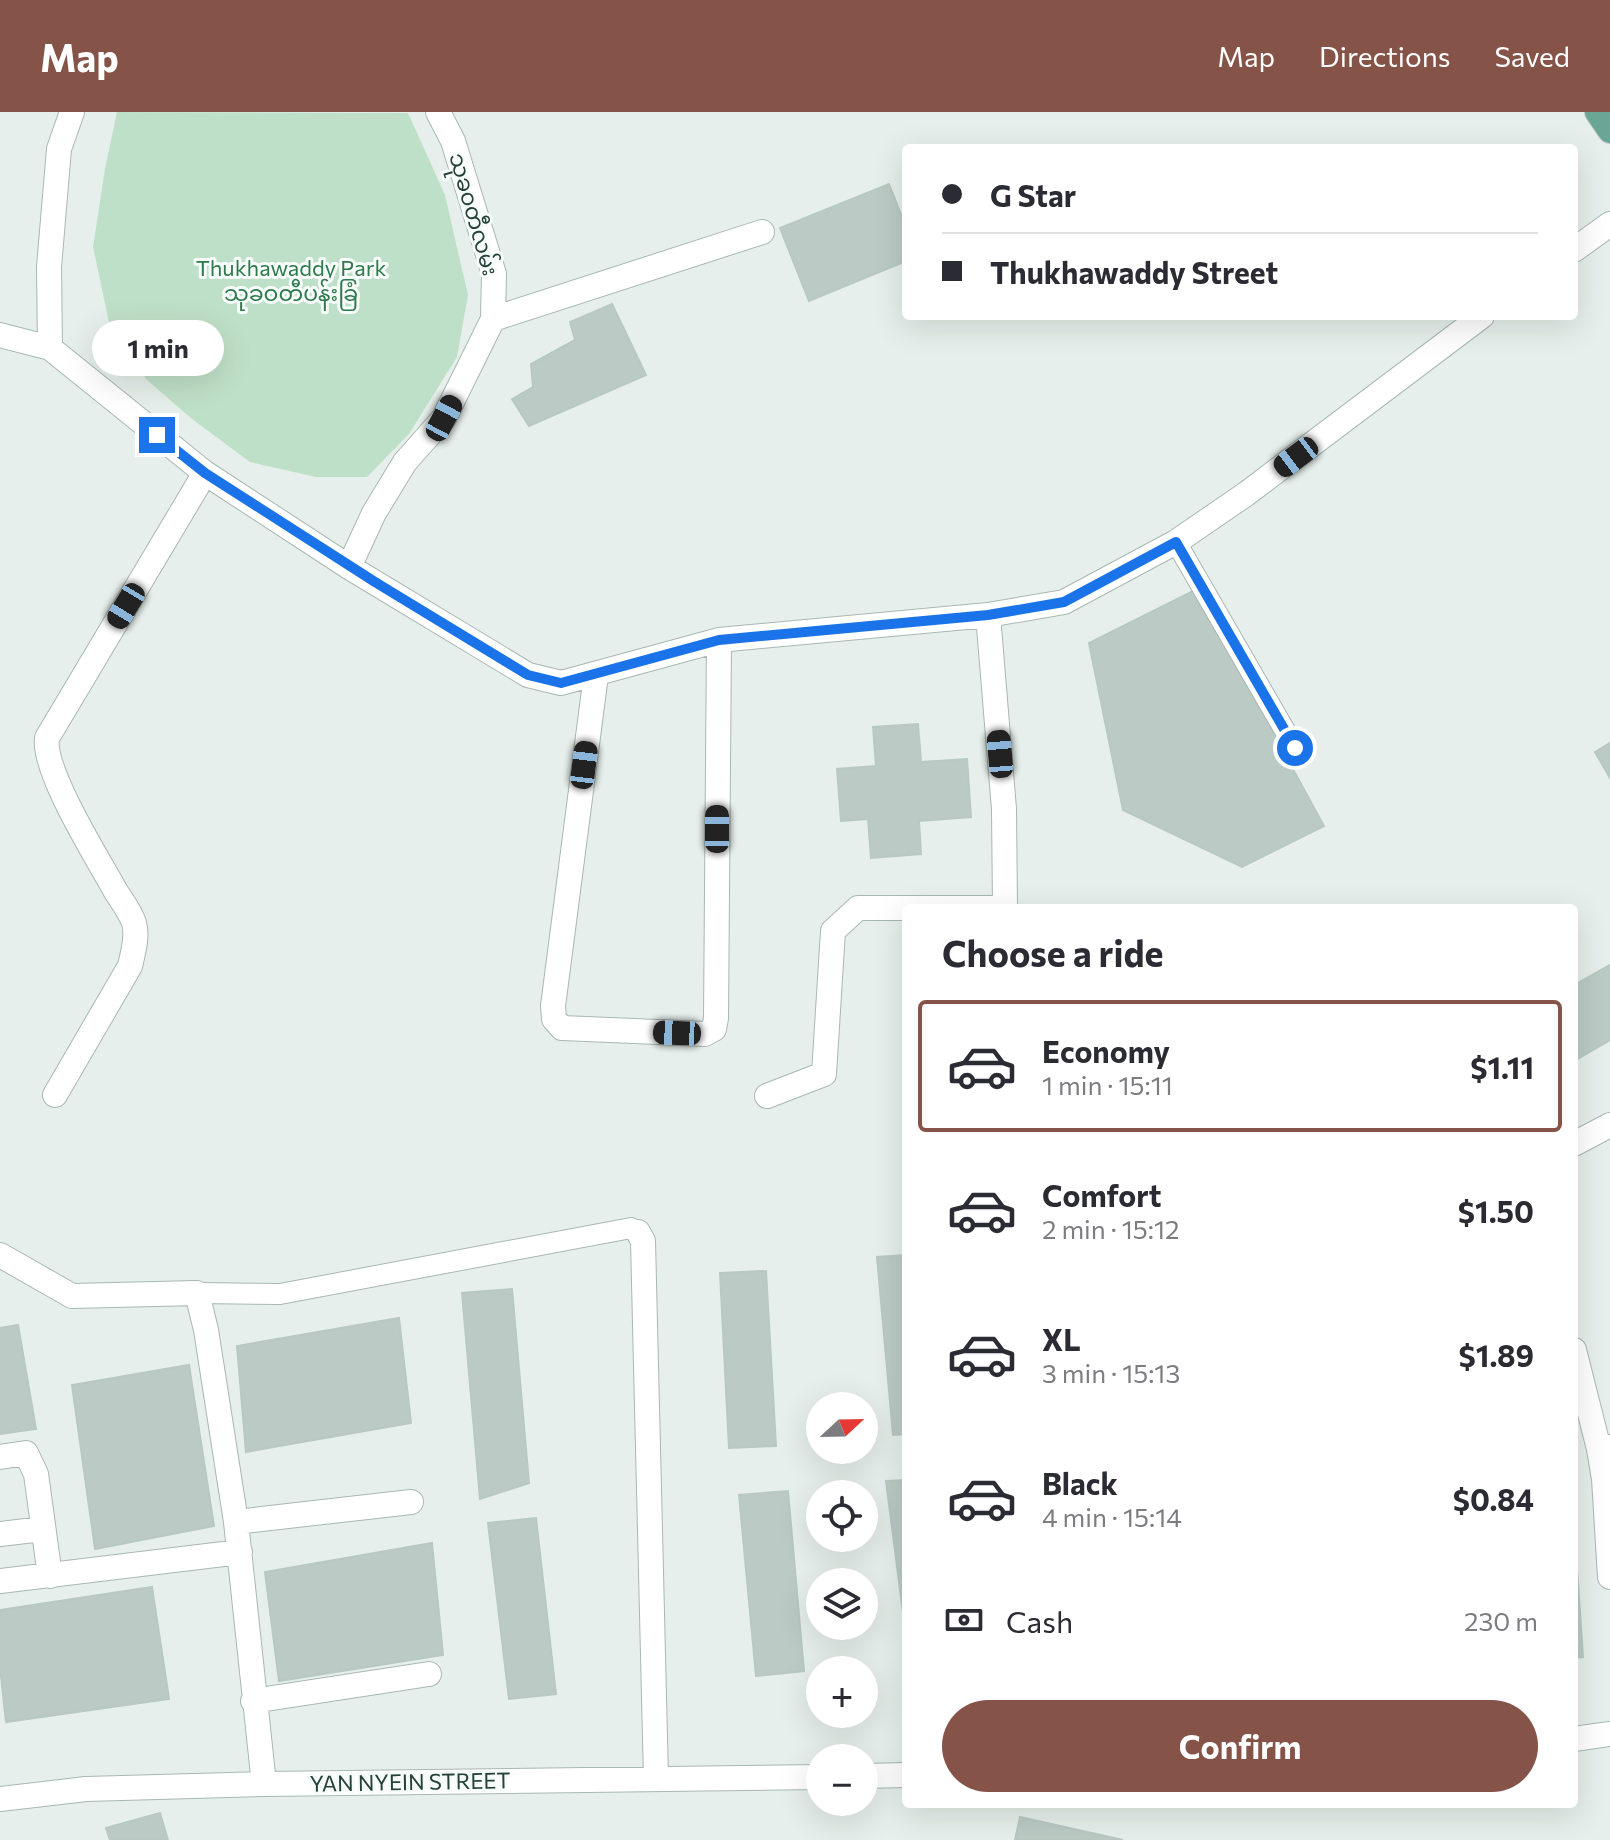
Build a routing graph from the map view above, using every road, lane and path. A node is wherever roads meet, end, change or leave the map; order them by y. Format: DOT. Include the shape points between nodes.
graph roads {
  1 [pos="72,112"];
  2 [pos="438,112"];
  3 [pos="1597,112"];
  4 [pos="1610,131"];
  5 [pos="1610,224"];
  6 [pos="762,232"];
  7 [pos="1578,247"];
  8 [pos="493,319"];
  9 [pos="1477,320"];
  10 [pos="1,337"];
  11 [pos="50,348"];
  12 [pos="205,473"];
  13 [pos="1176,542"];
  14 [pos="349,567"];
  15 [pos="988,615"];
  16 [pos="719,640"];
  17 [pos="596,675"];
  18 [pos="1295,748"];
  19 [pos="1005,904"];
  20 [pos="902,908"];
  21 [pos="55,1095"];
  22 [pos="767,1096"];
  23 [pos="1610,1125"];
  24 [pos="1578,1142"];
  25 [pos="638,1232"];
  26 [pos="0,1255"];
  27 [pos="197,1293"];
  28 [pos="1578,1363"];
  29 [pos="1604,1448"];
  30 [pos="0,1457"];
  31 [pos="411,1502"];
  32 [pos="236,1522"];
  33 [pos="42,1529"];
  34 [pos="0,1534"];
  35 [pos="240,1552"];
  36 [pos="50,1576"];
  37 [pos="1610,1577"];
  38 [pos="0,1581"];
  39 [pos="429,1674"];
  40 [pos="253,1701"];
  41 [pos="1610,1734"];
  42 [pos="1578,1738"];
  43 [pos="902,1775"];
  44 [pos="878,1776"];
  45 [pos="806,1777"];
  46 [pos="656,1779"];
  47 [pos="264,1784"];
  48 [pos="0,1799"];
  1 -- 11 [label="street" via="59,149 49,267"];
  2 -- 8 [label="street, သုခဝတီလမ်း" via="453,141 494,274"];
  3 -- 4 [label="main road"];
  5 -- 7 [label="street"];
  6 -- 8 [label="street"];
  8 -- 14 [label="street, သုခဝတီလမ်း" via="444,418 405,462"];
  9 -- 13 [label="street"];
  10 -- 11 [label="street"];
  11 -- 12 [label="street"];
  12 -- 14 [label="street"];
  12 -- 21 [label="street" via="47,738 52,769 134,923 130,966"];
  13 -- 15 [label="street" via="1064,602"];
  13 -- 18 [label="lane"];
  14 -- 17 [label="street" via="528,675 561,683"];
  15 -- 16 [label="street"];
  15 -- 19 [label="street" via="1004,809"];
  16 -- 17 [label="street"];
  16 -- 17 [label="street" via="716,1018 714,1029 705,1034 562,1028 554,1019"];
  20 -- 22 [label="street" via="858,908 833,931 824,1074"];
  23 -- 24 [label="street"];
  25 -- 27 [label="lane" via="631,1228 280,1294"];
  25 -- 46 [label="street" via="643,1241"];
  26 -- 27 [label="street" via="72,1296"];
  27 -- 32 [label="street"];
  28 -- 29 [label="street"];
  29 -- 37 [label="street"];
  30 -- 33 [label="street" via="26,1453 36,1474"];
  31 -- 32 [label="street"];
  32 -- 35 [label="street"];
  33 -- 34 [label="street"];
  33 -- 36 [label="street"];
  35 -- 36 [label="street"];
  35 -- 40 [label="street"];
  36 -- 38 [label="street"];
  39 -- 40 [label="street"];
  40 -- 47 [label="street"];
  41 -- 42 [label="street"];
  43 -- 44 [label="street"];
  45 -- 46 [label="street, YAN NYEIN STREET"];
  46 -- 47 [label="street, YAN NYEIN STREET"];
  47 -- 48 [label="street, YAN NYEIN STREET" via="86,1789"];
}
